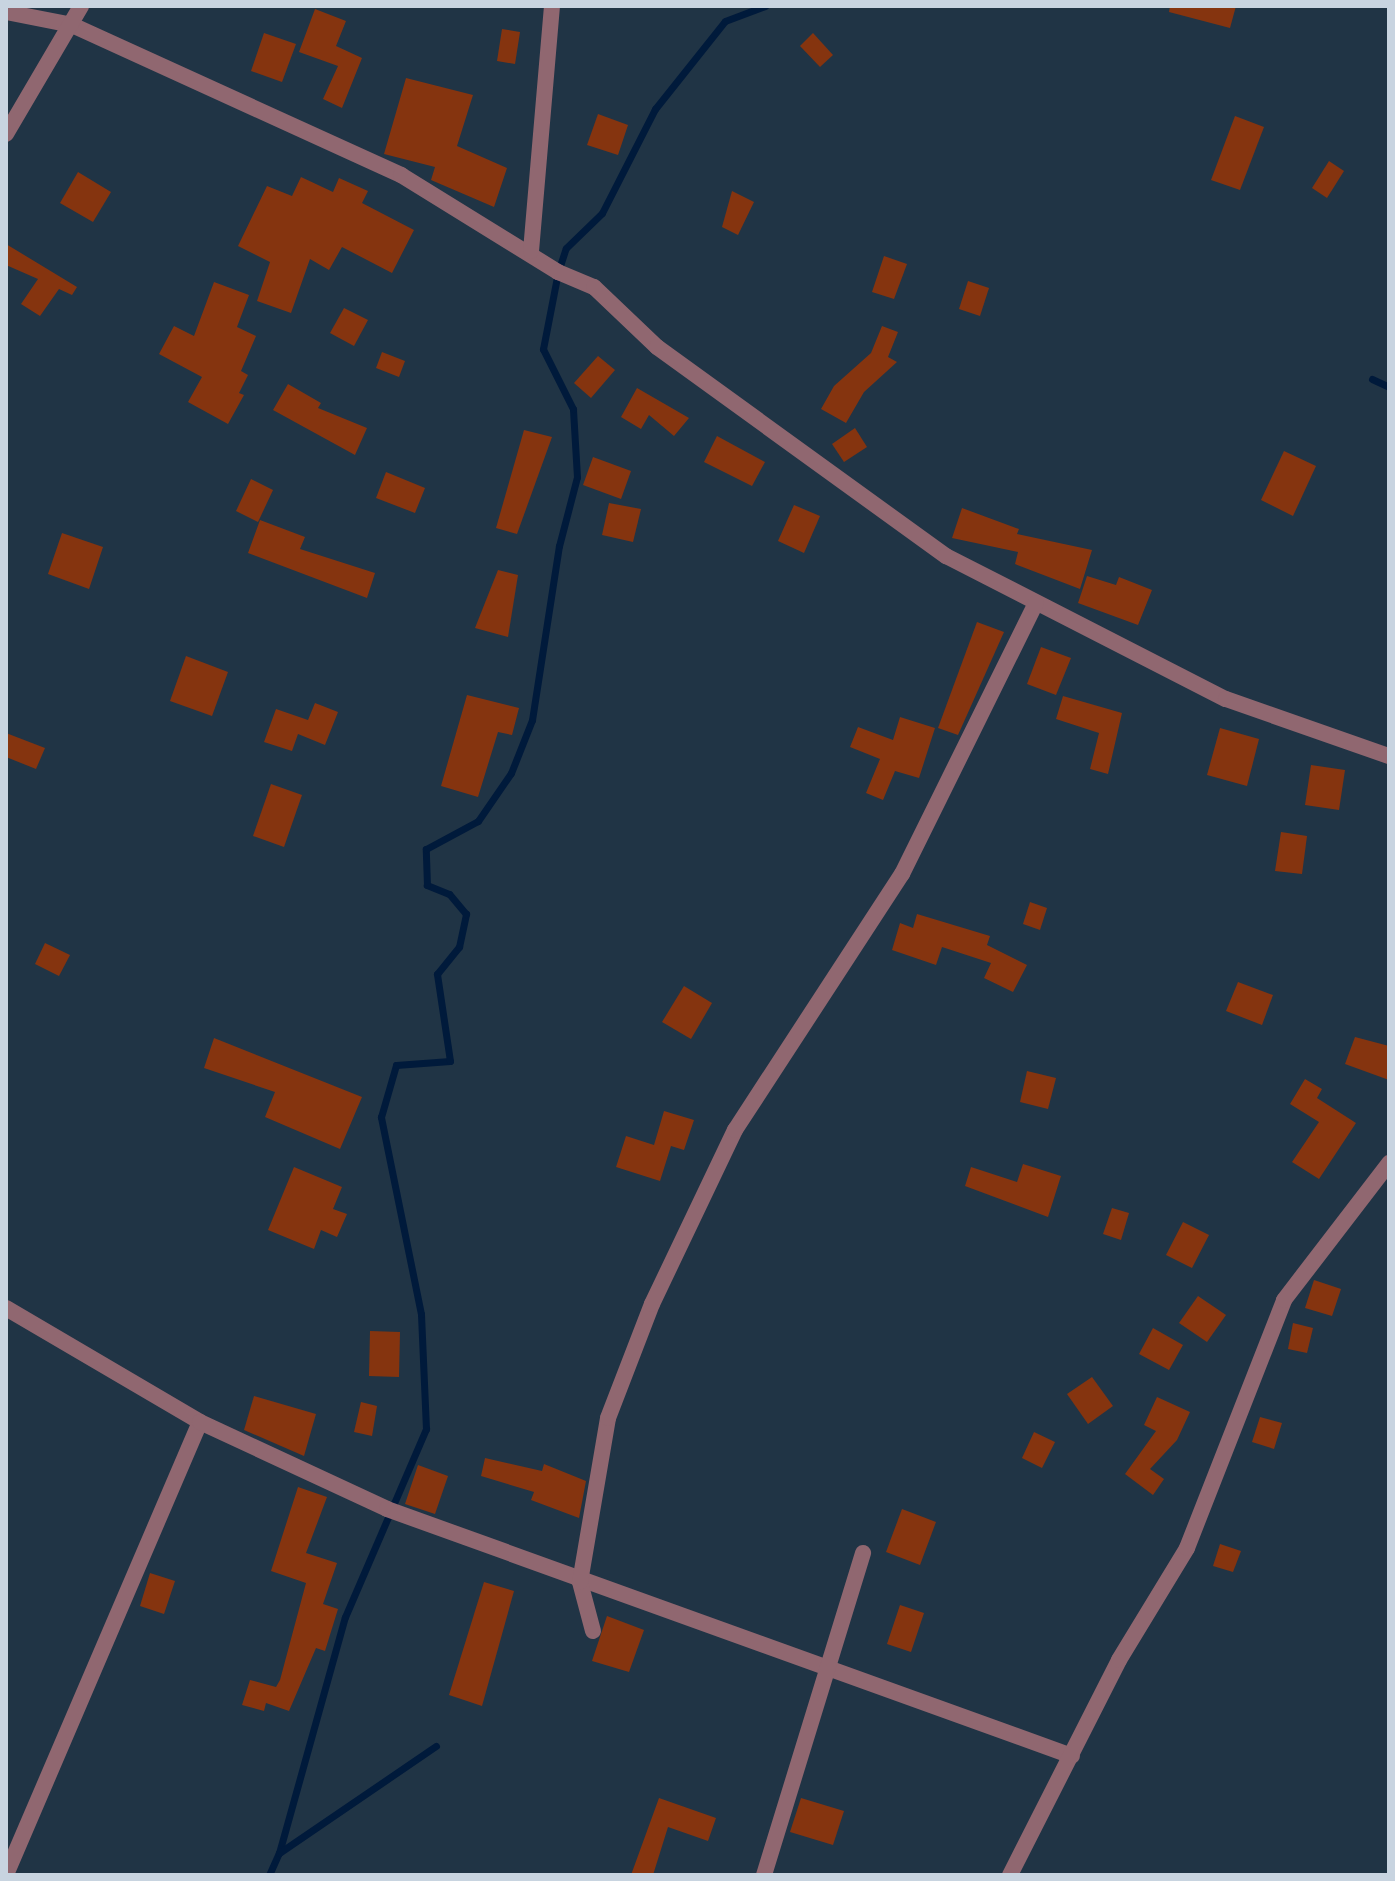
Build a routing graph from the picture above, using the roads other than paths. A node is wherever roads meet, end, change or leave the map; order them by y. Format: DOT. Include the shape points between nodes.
graph roads {
  1 [pos="81,6"];
  2 [pos="552,6"];
  3 [pos="6,12"];
  4 [pos="72,25"];
  5 [pos="6,134"];
  6 [pos="531,251"];
  7 [pos="1036,603"];
  8 [pos="1389,756"];
  9 [pos="1389,1163"];
  10 [pos="6,1308"];
  11 [pos="200,1422"];
  12 [pos="863,1553"];
  13 [pos="580,1582"];
  14 [pos="593,1631"];
  15 [pos="826,1671"];
  16 [pos="1072,1756"];
  17 [pos="6,1875"];
  18 [pos="764,1875"];
  19 [pos="1010,1875"];
  1 -- 4 [label="street"];
  2 -- 6 [label="street"];
  3 -- 4 [label="street"];
  4 -- 5 [label="street"];
  4 -- 6 [label="street" via="401,175"];
  6 -- 7 [label="street" via="558,272 594,287 657,347 946,556"];
  7 -- 8 [label="street" via="1226,699"];
  7 -- 13 [label="street" via="902,874 735,1130 698,1204 608,1418"];
  9 -- 16 [label="street" via="1284,1300 1213,1494"];
  10 -- 11 [label="street"];
  11 -- 13 [label="street" via="387,1509"];
  11 -- 17 [label="street"];
  12 -- 15 [label="street"];
  13 -- 14 [label="street"];
  13 -- 15 [label="street"];
  15 -- 16 [label="street"];
  15 -- 18 [label="street"];
  16 -- 19 [label="street"];
}
